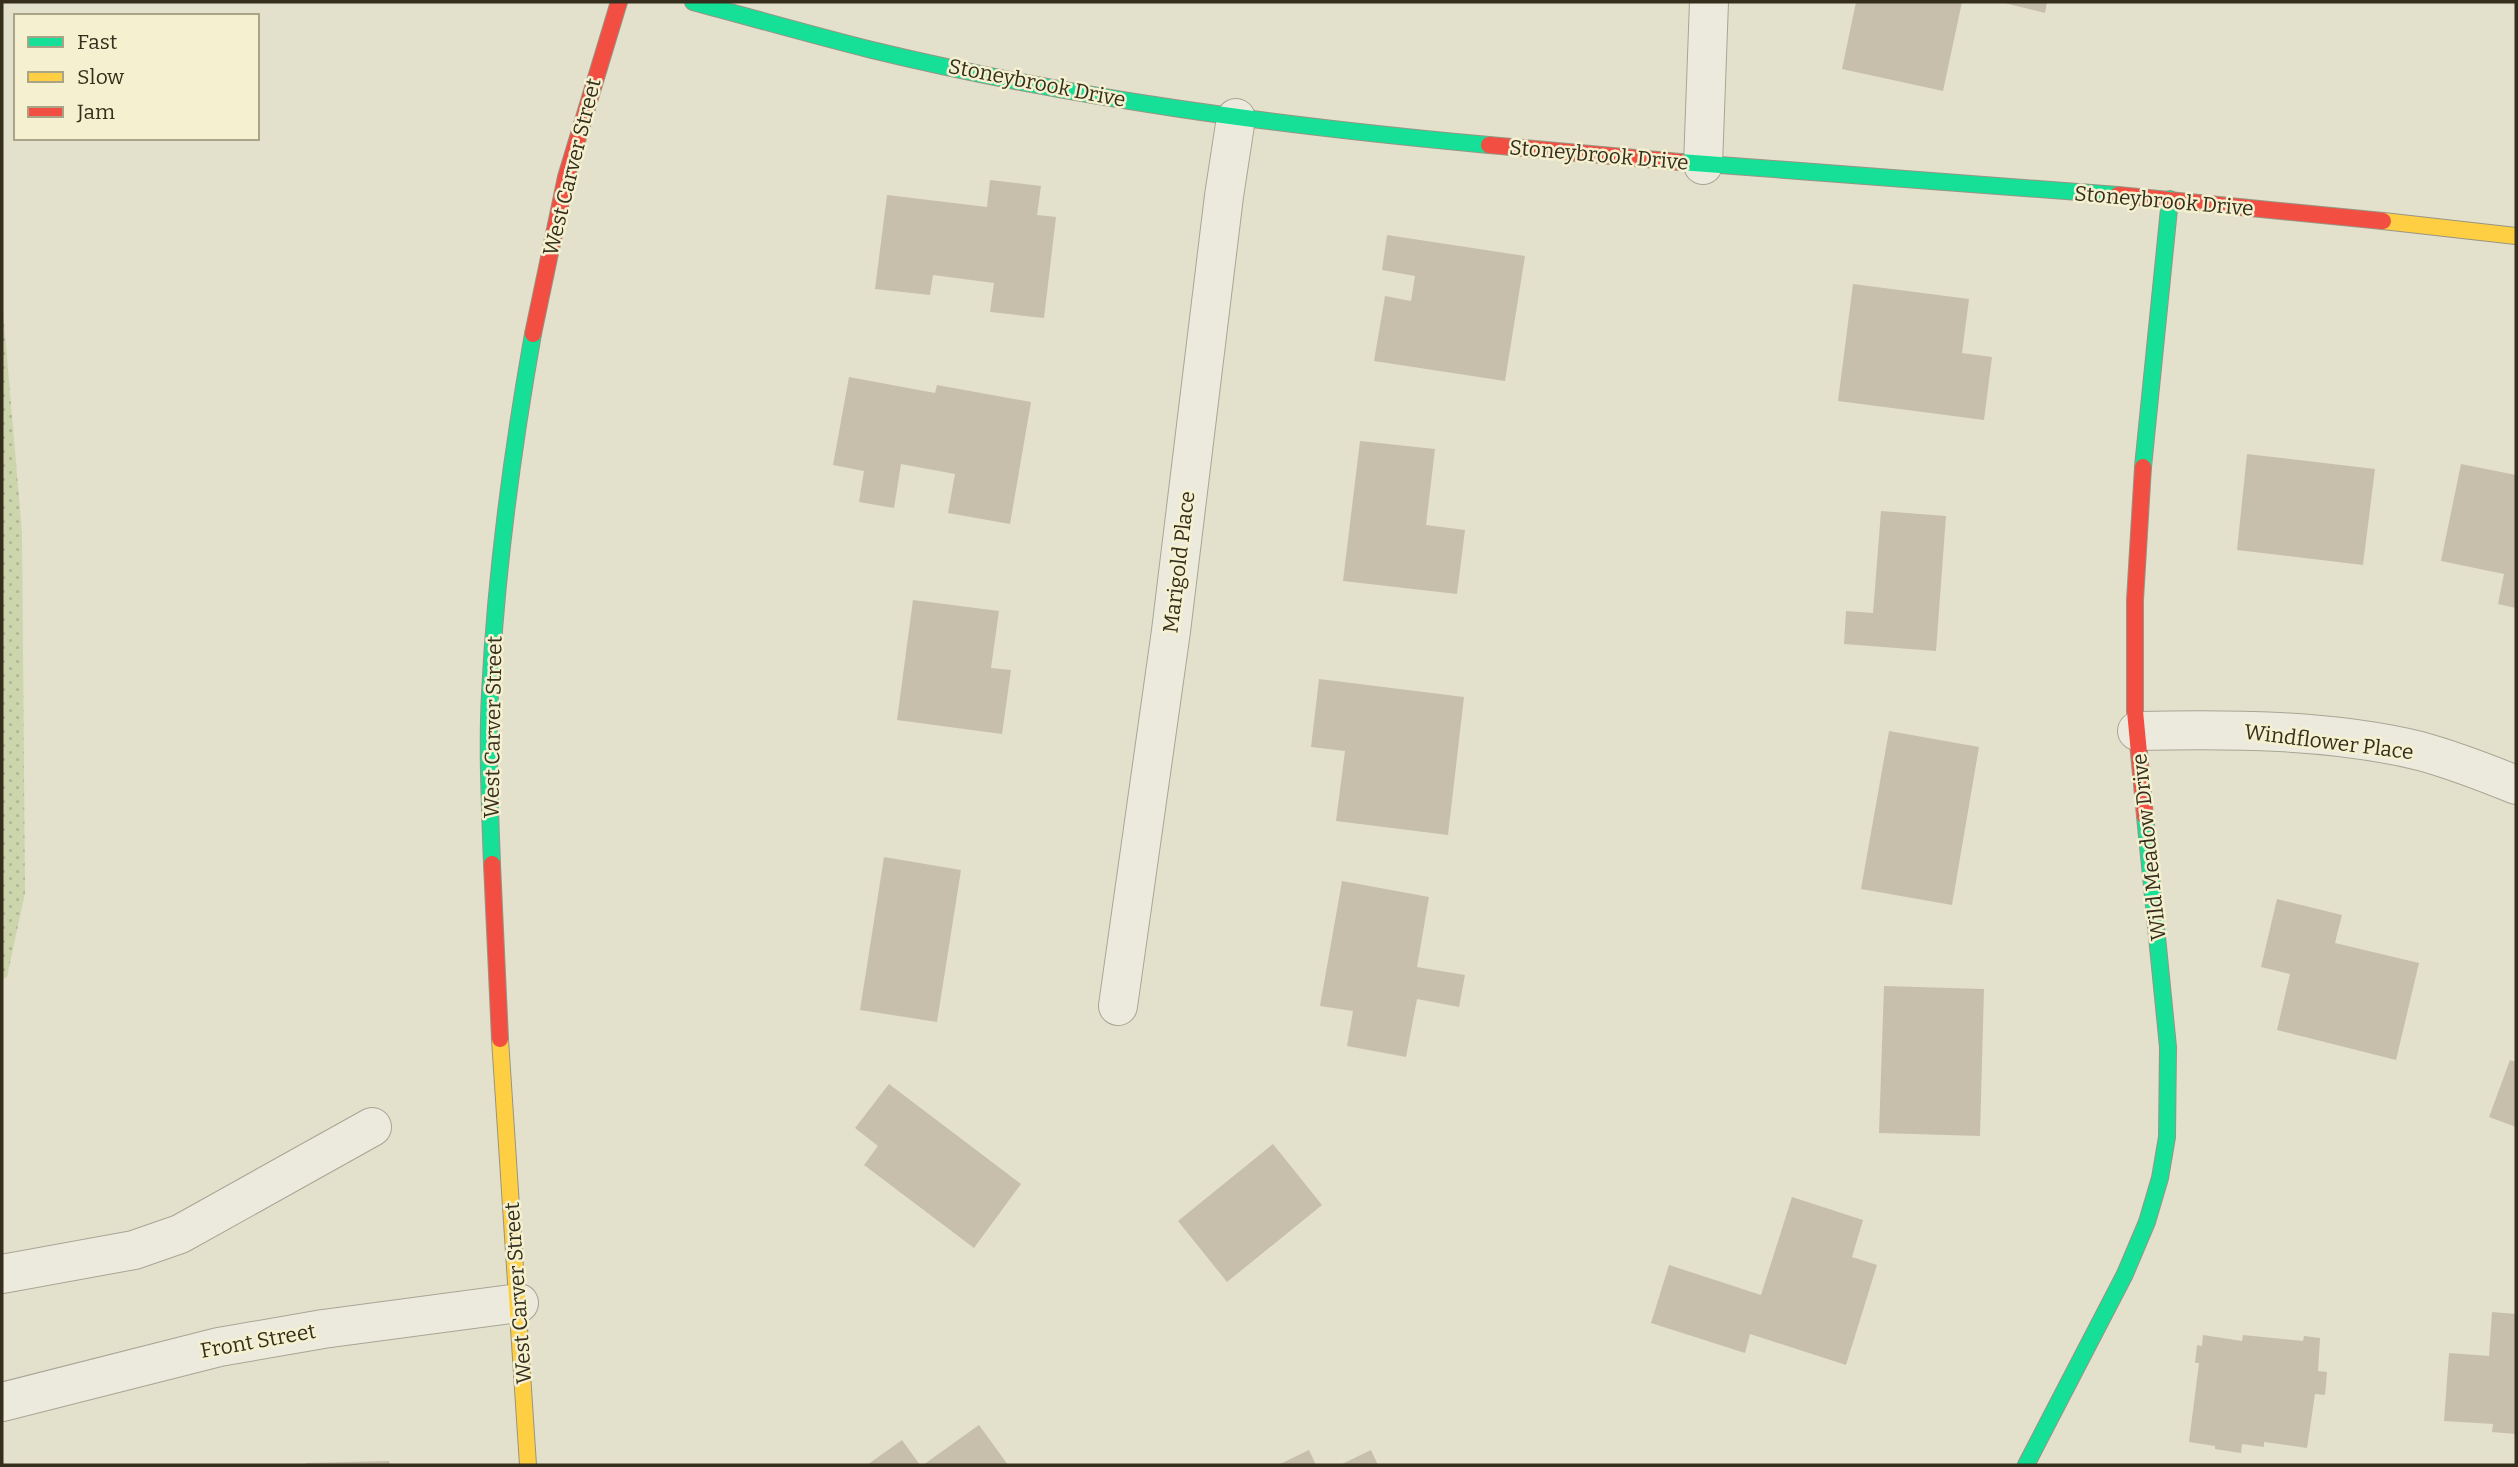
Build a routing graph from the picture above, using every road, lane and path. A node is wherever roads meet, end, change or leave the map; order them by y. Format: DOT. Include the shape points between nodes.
graph roads {
  1 [pos="619,2"];
  2 [pos="693,2"];
  3 [pos="1709,2"];
  4 [pos="1236,118"];
  5 [pos="1703,165"];
  6 [pos="2170,199"];
  7 [pos="2516,236"];
  8 [pos="2137,731"];
  9 [pos="2516,785"];
  10 [pos="1118,1006"];
  11 [pos="372,1127"];
  12 [pos="2,1274"];
  13 [pos="519,1303"];
  14 [pos="2,1402"];
  15 [pos="528,1465"];
  16 [pos="2026,1465"];
  1 -- 13 [label="street, West Carver Street" via="566,177 542,288 517,423 490,695 496,974"];
  2 -- 4 [label="street, Stoneybrook Drive" via="905,57 1054,89"];
  3 -- 5 [label="street"];
  4 -- 5 [label="street, Stoneybrook Drive"];
  4 -- 10 [label="street, Marigold Place"];
  5 -- 6 [label="street, Stoneybrook Drive"];
  6 -- 7 [label="street, Stoneybrook Drive"];
  6 -- 8 [label="street, Wild Meadow Drive" via="2140,498 2135,600"];
  8 -- 9 [label="street, Windflower Place" via="2265,732 2364,741 2459,762"];
  8 -- 16 [label="street, Wild Meadow Drive" via="2168,1047 2167,1137 2147,1222 2125,1274"];
  11 -- 12 [label="street" via="180,1234 134,1250"];
  13 -- 14 [label="street, Front Street" via="219,1347"];
  13 -- 15 [label="street, West Carver Street"];
}
